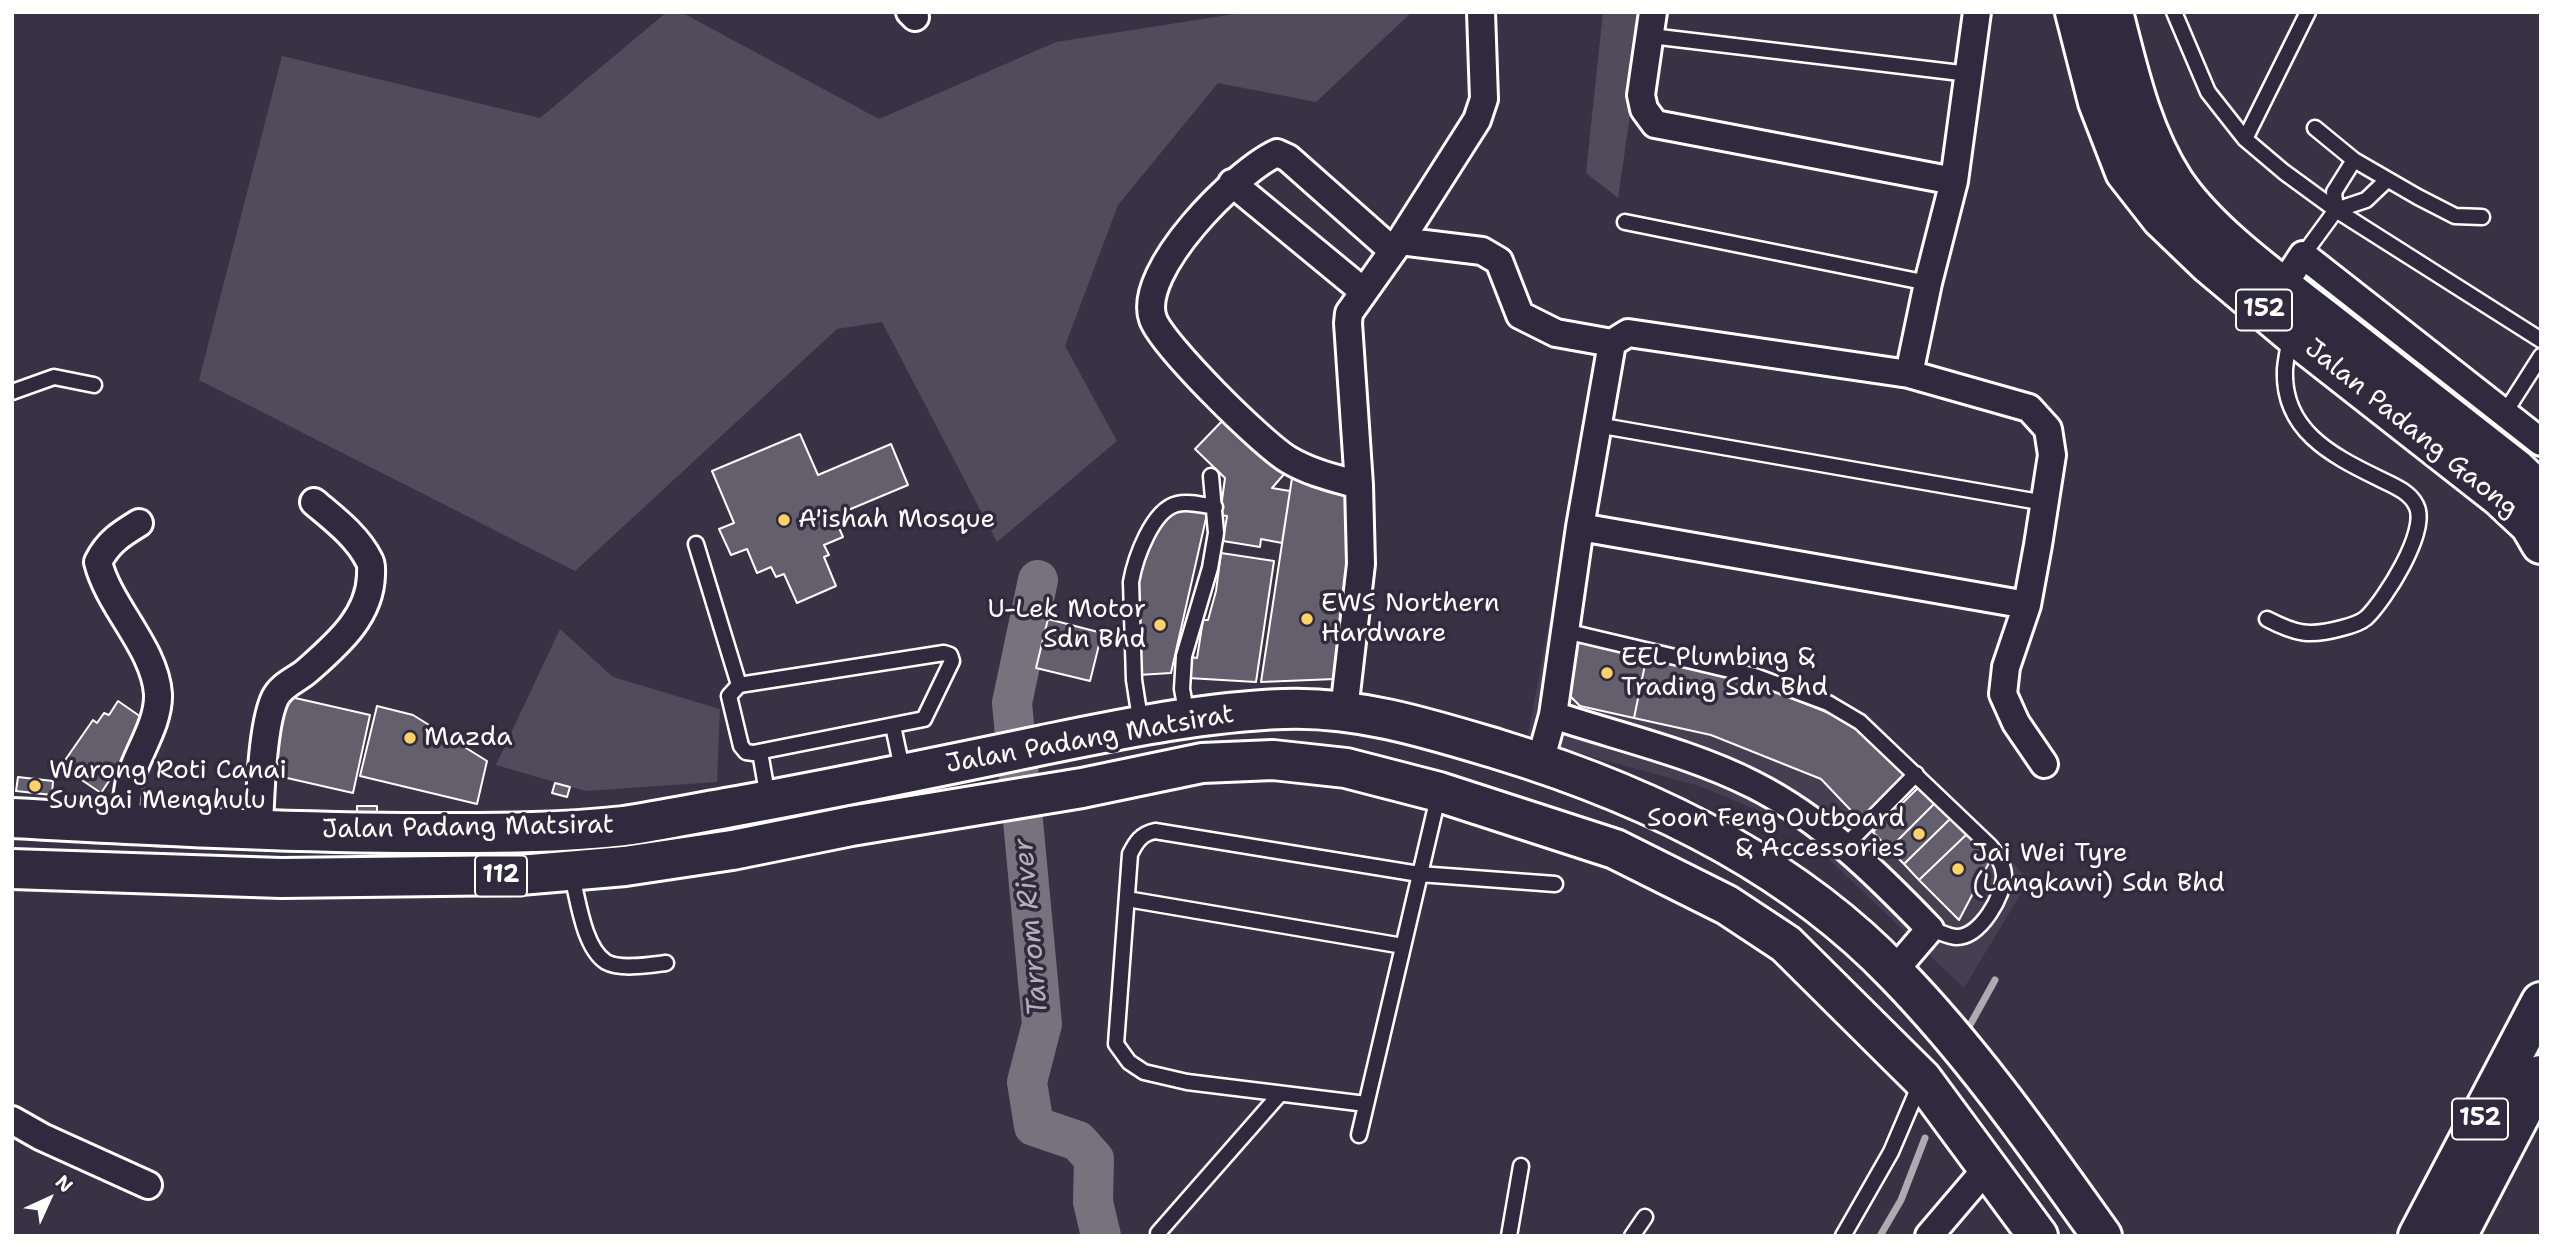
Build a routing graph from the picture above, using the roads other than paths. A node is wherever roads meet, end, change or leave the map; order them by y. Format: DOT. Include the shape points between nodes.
graph roads {
  1 [pos="1481,12"];
  2 [pos="1978,12"];
  3 [pos="2075,12"];
  4 [pos="2113,12"];
  5 [pos="2174,12"];
  6 [pos="2308,12"];
  7 [pos="1652,24"];
  8 [pos="1969,74"];
  9 [pos="2315,128"];
  10 [pos="2245,139"];
  11 [pos="2354,160"];
  12 [pos="2387,180"];
  13 [pos="1954,181"];
  14 [pos="1232,183"];
  15 [pos="2336,210"];
  16 [pos="2482,217"];
  17 [pos="1625,222"];
  18 [pos="1396,246"];
  19 [pos="2302,255"];
  20 [pos="1928,283"];
  21 [pos="1363,291"];
  22 [pos="2280,311"];
  23 [pos="2541,340"];
  24 [pos="1612,343"];
  25 [pos="2541,356"];
  26 [pos="1909,374"];
  27 [pos="94,385"];
  28 [pos="12,392"];
  29 [pos="2504,414"];
  30 [pos="1597,425"];
  31 [pos="2541,442"];
  32 [pos="1211,476"];
  33 [pos="1359,485"];
  34 [pos="2541,493"];
  35 [pos="314,502"];
  36 [pos="2045,502"];
  37 [pos="1215,507"];
  38 [pos="139,523"];
  39 [pos="1580,527"];
  40 [pos="696,544"];
  41 [pos="2541,544"];
  42 [pos="2027,605"];
  43 [pos="2267,619"];
  44 [pos="1565,631"];
  45 [pos="739,685"];
  46 [pos="1344,711"];
  47 [pos="1553,715"];
  48 [pos="1187,718"];
  49 [pos="893,726"];
  50 [pos="1142,726"];
  51 [pos="760,752"];
  52 [pos="1540,762"];
  53 [pos="2044,764"];
  54 [pos="903,774"];
  55 [pos="1916,774"];
  56 [pos="1439,792"];
  57 [pos="769,800"];
  58 [pos="12,818"];
  59 [pos="126,824"];
  60 [pos="260,830"];
  61 [pos="1845,846"];
  62 [pos="12,869"];
  63 [pos="571,871"];
  64 [pos="1419,874"];
  65 [pos="1555,884"];
  66 [pos="1127,899"];
  67 [pos="1930,929"];
  68 [pos="1403,946"];
  69 [pos="666,964"];
  70 [pos="1894,971"];
  71 [pos="2541,1002"];
  72 [pos="2541,1075"];
  73 [pos="1922,1079"];
  74 [pos="1280,1094"];
  75 [pos="1366,1104"];
  76 [pos="12,1120"];
  77 [pos="1359,1135"];
  78 [pos="1521,1166"];
  79 [pos="1987,1168"];
  80 [pos="148,1185"];
  81 [pos="2067,1187"];
  82 [pos="1645,1217"];
  83 [pos="2032,1227"];
  84 [pos="1158,1233"];
  85 [pos="1509,1236"];
  86 [pos="1632,1236"];
  87 [pos="1843,1236"];
  88 [pos="1929,1236"];
  89 [pos="2102,1236"];
  90 [pos="2418,1236"];
  91 [pos="2457,1236"];
  1 -- 18 [label="street" via="1481,110"];
  2 -- 8 [label="street"];
  3 -- 22 [label="main road, Jalan Padang Gaong / 152" via="2098,102 2125,172 2161,218 2210,265"];
  4 -- 22 [label="main road, Jalan Padang Gaong / 152" via="2152,143 2175,182"];
  5 -- 10 [label="lane" via="2208,92"];
  6 -- 10 [label="lane"];
  7 -- 8 [label="lane"];
  7 -- 13 [label="street" via="1641,95 1655,124"];
  8 -- 13 [label="street"];
  9 -- 11 [label="lane"];
  10 -- 15 [label="lane"];
  11 -- 12 [label="lane"];
  11 -- 15 [label="lane" via="2334,192"];
  12 -- 15 [label="lane" via="2366,200"];
  12 -- 16 [label="lane" via="2455,216"];
  13 -- 20 [label="street"];
  14 -- 18 [label="street" via="1277,153"];
  14 -- 21 [label="street"];
  14 -- 33 [label="street" via="1170,256 1151,300 1153,319 1166,341 1260,438 1311,471"];
  15 -- 19 [label="lane"];
  15 -- 23 [label="lane"];
  17 -- 20 [label="lane"];
  18 -- 21 [label="street"];
  18 -- 24 [label="street" via="1482,251 1499,261 1520,315 1556,333"];
  19 -- 22 [label="street"];
  19 -- 29 [label="street"];
  20 -- 26 [label="street"];
  21 -- 33 [label="street" via="1348,323"];
  22 -- 34 [label="main road, Jalan Padang Gaong / 152" via="2505,460"];
  22 -- 41 [label="main road, Jalan Padang Gaong / 152" via="2500,497 2530,525"];
  22 -- 43 [label="lane" via="2286,393 2298,423 2322,447 2401,489 2419,513 2414,541 2383,600 2364,620 2322,634 2293,633"];
  24 -- 26 [label="street" via="1628,333"];
  24 -- 30 [label="street"];
  25 -- 29 [label="lane"];
  26 -- 36 [label="street" via="2029,408 2048,429 2052,455"];
  27 -- 28 [label="lane" via="54,377"];
  29 -- 31 [label="street"];
  30 -- 36 [label="lane"];
  30 -- 39 [label="street"];
  32 -- 37 [label="lane"];
  33 -- 46 [label="street" via="1361,564"];
  35 -- 60 [label="street" via="353,536 371,562 368,599 347,634 281,688 274,700 267,731"];
  36 -- 42 [label="street"];
  37 -- 48 [label="lane" via="1210,568 1184,656 1182,690"];
  37 -- 50 [label="lane" via="1182,503 1167,508 1143,542 1134,567 1134,680"];
  38 -- 59 [label="street" via="114,538 98,562 106,586 153,671 158,694 155,718 132,773"];
  39 -- 42 [label="street"];
  39 -- 44 [label="street"];
  40 -- 45 [label="lane"];
  42 -- 53 [label="street" via="2006,667 2003,694"];
  44 -- 47 [label="street"];
  44 -- 55 [label="lane" via="1801,691 1860,722"];
  45 -- 49 [label="lane" via="950,655 952,661 924,719"];
  45 -- 51 [label="lane" via="729,696 741,746 746,752"];
  46 -- 48 [label="main road, Jalan Padang Matsirat / 112" via="1283,709"];
  46 -- 52 [label="main road, Jalan Padang Matsirat / 112" via="1418,725"];
  47 -- 52 [label="street"];
  47 -- 61 [label="street" via="1753,785"];
  48 -- 50 [label="main road, Jalan Padang Matsirat / 112"];
  49 -- 51 [label="lane"];
  49 -- 54 [label="lane"];
  50 -- 54 [label="main road, Jalan Padang Matsirat / 112"];
  51 -- 57 [label="lane"];
  52 -- 70 [label="main road, Jalan Padang Matsirat / 112" via="1671,814 1750,859 1805,895"];
  54 -- 57 [label="main road, Jalan Padang Matsirat / 112"];
  55 -- 61 [label="lane"];
  55 -- 67 [label="lane" via="1990,846 2001,861 2004,878 1997,902 1969,934 1956,937"];
  56 -- 63 [label="main road, Jalan Padang Matsirat / 112" via="1346,768 1273,760 1202,764 732,850"];
  56 -- 64 [label="lane"];
  56 -- 73 [label="main road, Jalan Padang Matsirat / 112" via="1615,849 1727,905 1786,944"];
  57 -- 60 [label="main road, Jalan Padang Matsirat / 112" via="623,826 519,832"];
  58 -- 59 [label="main road, Jalan Padang Matsirat / 112"];
  59 -- 60 [label="main road, Jalan Padang Matsirat / 112"];
  61 -- 67 [label="street"];
  62 -- 63 [label="main road, Jalan Padang Matsirat / 112" via="281,878"];
  63 -- 69 [label="lane" via="589,942 607,962 629,967"];
  64 -- 65 [label="lane"];
  64 -- 66 [label="lane" via="1155,831 1137,840 1130,854"];
  64 -- 68 [label="lane"];
  66 -- 68 [label="lane"];
  66 -- 74 [label="lane" via="1116,1044 1129,1062 1144,1072 1187,1082"];
  67 -- 70 [label="street"];
  68 -- 75 [label="lane"];
  70 -- 81 [label="main road, Jalan Padang Matsirat / 112" via="1975,1063"];
  71 -- 90 [label="main road, 152"];
  72 -- 91 [label="main road, 152"];
  73 -- 79 [label="main road, Jalan Padang Matsirat / 112"];
  73 -- 87 [label="lane" via="1891,1152"];
  74 -- 75 [label="lane"];
  74 -- 84 [label="lane"];
  75 -- 77 [label="lane"];
  76 -- 80 [label="street"];
  78 -- 85 [label="lane"];
  79 -- 83 [label="main road, Jalan Padang Matsirat / 112"];
  79 -- 88 [label="street"];
  81 -- 83 [label="main road"];
  81 -- 89 [label="main road, Jalan Padang Matsirat / 112"];
  82 -- 86 [label="lane"];
}
